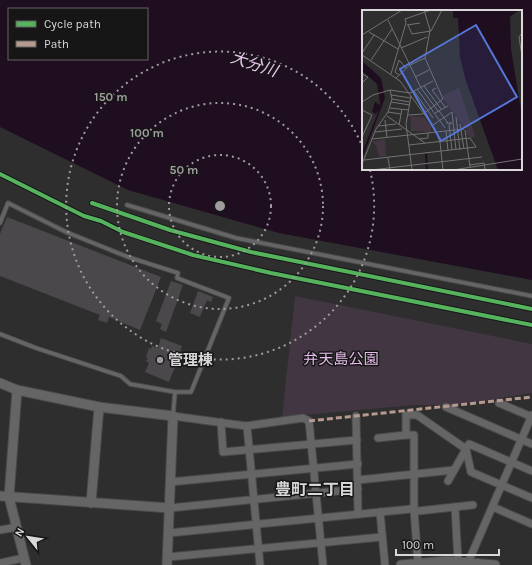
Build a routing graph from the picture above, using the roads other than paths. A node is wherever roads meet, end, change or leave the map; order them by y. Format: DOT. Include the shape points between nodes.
graph roads {
  1 [pos="127,205"];
  2 [pos="0,223"];
  3 [pos="532,296"];
  4 [pos="0,334"];
  5 [pos="0,384"];
  6 [pos="17,390"];
  7 [pos="175,392"];
  8 [pos="499,403"];
  9 [pos="99,407"];
  10 [pos="446,407"];
  11 [pos="173,416"];
  12 [pos="356,416"];
  13 [pos="532,416"];
  14 [pos="221,422"];
  15 [pos="247,426"];
  16 [pos="406,435"];
  17 [pos="378,438"];
  18 [pos="357,440"];
  19 [pos="522,440"];
  20 [pos="311,444"];
  21 [pos="532,444"];
  22 [pos="466,449"];
  23 [pos="249,450"];
  24 [pos="512,463"];
  25 [pos="358,464"];
  26 [pos="314,468"];
  27 [pos="454,470"];
  28 [pos="532,471"];
  29 [pos="414,474"];
  30 [pos="252,475"];
  31 [pos="358,480"];
  32 [pos="448,481"];
  33 [pos="170,482"];
  34 [pos="502,485"];
  35 [pos="358,489"];
  36 [pos="316,493"];
  37 [pos="4,497"];
  38 [pos="532,498"];
  39 [pos="254,500"];
  40 [pos="91,503"];
  41 [pos="473,505"];
  42 [pos="455,507"];
  43 [pos="493,507"];
  44 [pos="170,508"];
  45 [pos="414,510"];
  46 [pos="380,512"];
  47 [pos="358,514"];
  48 [pos="319,518"];
  49 [pos="256,524"];
  50 [pos="532,524"];
  51 [pos="16,527"];
  52 [pos="0,530"];
  53 [pos="169,533"];
  54 [pos="382,537"];
  55 [pos="321,542"];
  56 [pos="259,548"];
  57 [pos="25,561"];
  58 [pos="168,561"];
  59 [pos="458,561"];
  60 [pos="0,563"];
  61 [pos="418,563"];
  62 [pos="468,563"];
  63 [pos="260,565"];
  64 [pos="323,565"];
  65 [pos="385,565"];
  66 [pos="401,565"];
  67 [pos="495,565"];
  1 -- 3 [label="lane" via="236,238"];
  2 -- 7 [label="lane" via="8,203 66,232 178,273 177,278 229,298 191,392"];
  4 -- 7 [label="lane" via="121,376 130,384"];
  5 -- 6 [label="street"];
  6 -- 9 [label="street"];
  6 -- 37 [label="street"];
  7 -- 11 [label="lane"];
  8 -- 13 [label="street"];
  9 -- 11 [label="street"];
  9 -- 40 [label="street"];
  10 -- 19 [label="street"];
  11 -- 14 [label="street"];
  11 -- 33 [label="street"];
  12 -- 18 [label="street"];
  13 -- 19 [label="street"];
  14 -- 15 [label="street"];
  14 -- 23 [label="street" via="223,452"];
  15 -- 20 [label="street" via="303,418 309,420"];
  15 -- 23 [label="street"];
  16 -- 17 [label="street"];
  16 -- 22 [label="street" via="406,415 417,415"];
  16 -- 29 [label="street" via="414,435"];
  18 -- 20 [label="street"];
  18 -- 25 [label="street"];
  19 -- 21 [label="street"];
  19 -- 24 [label="street"];
  20 -- 23 [label="street"];
  20 -- 26 [label="street"];
  22 -- 24 [label="street" via="469,444"];
  22 -- 27 [label="street"];
  22 -- 34 [label="street" via="471,472"];
  23 -- 30 [label="street"];
  24 -- 28 [label="street"];
  24 -- 34 [label="street"];
  25 -- 26 [label="street"];
  25 -- 31 [label="street"];
  26 -- 30 [label="street"];
  26 -- 36 [label="street"];
  27 -- 29 [label="street"];
  27 -- 32 [label="street"];
  29 -- 31 [label="street"];
  29 -- 45 [label="street"];
  30 -- 33 [label="street"];
  30 -- 39 [label="street"];
  31 -- 35 [label="street"];
  33 -- 44 [label="street"];
  34 -- 38 [label="street"];
  34 -- 43 [label="street"];
  35 -- 36 [label="street"];
  35 -- 47 [label="street"];
  36 -- 39 [label="street"];
  36 -- 48 [label="street"];
  37 -- 40 [label="street"];
  37 -- 51 [label="street"];
  39 -- 44 [label="street"];
  39 -- 49 [label="street"];
  40 -- 44 [label="street"];
  41 -- 42 [label="street"];
  42 -- 45 [label="street"];
  42 -- 59 [label="street"];
  43 -- 50 [label="street"];
  43 -- 62 [label="street"];
  44 -- 53 [label="street"];
  45 -- 46 [label="street"];
  45 -- 61 [label="street"];
  46 -- 47 [label="street"];
  46 -- 54 [label="street"];
  47 -- 48 [label="street"];
  48 -- 49 [label="street"];
  48 -- 55 [label="street"];
  49 -- 53 [label="street"];
  49 -- 56 [label="street"];
  51 -- 52 [label="street"];
  51 -- 57 [label="street"];
  53 -- 58 [label="street"];
  54 -- 55 [label="street"];
  54 -- 65 [label="street"];
  55 -- 56 [label="street"];
  55 -- 64 [label="street"];
  56 -- 58 [label="street"];
  56 -- 63 [label="street"];
  57 -- 60 [label="street"];
  59 -- 61 [label="street"];
  59 -- 62 [label="street"];
  61 -- 66 [label="street"];
  62 -- 67 [label="street"];
}
